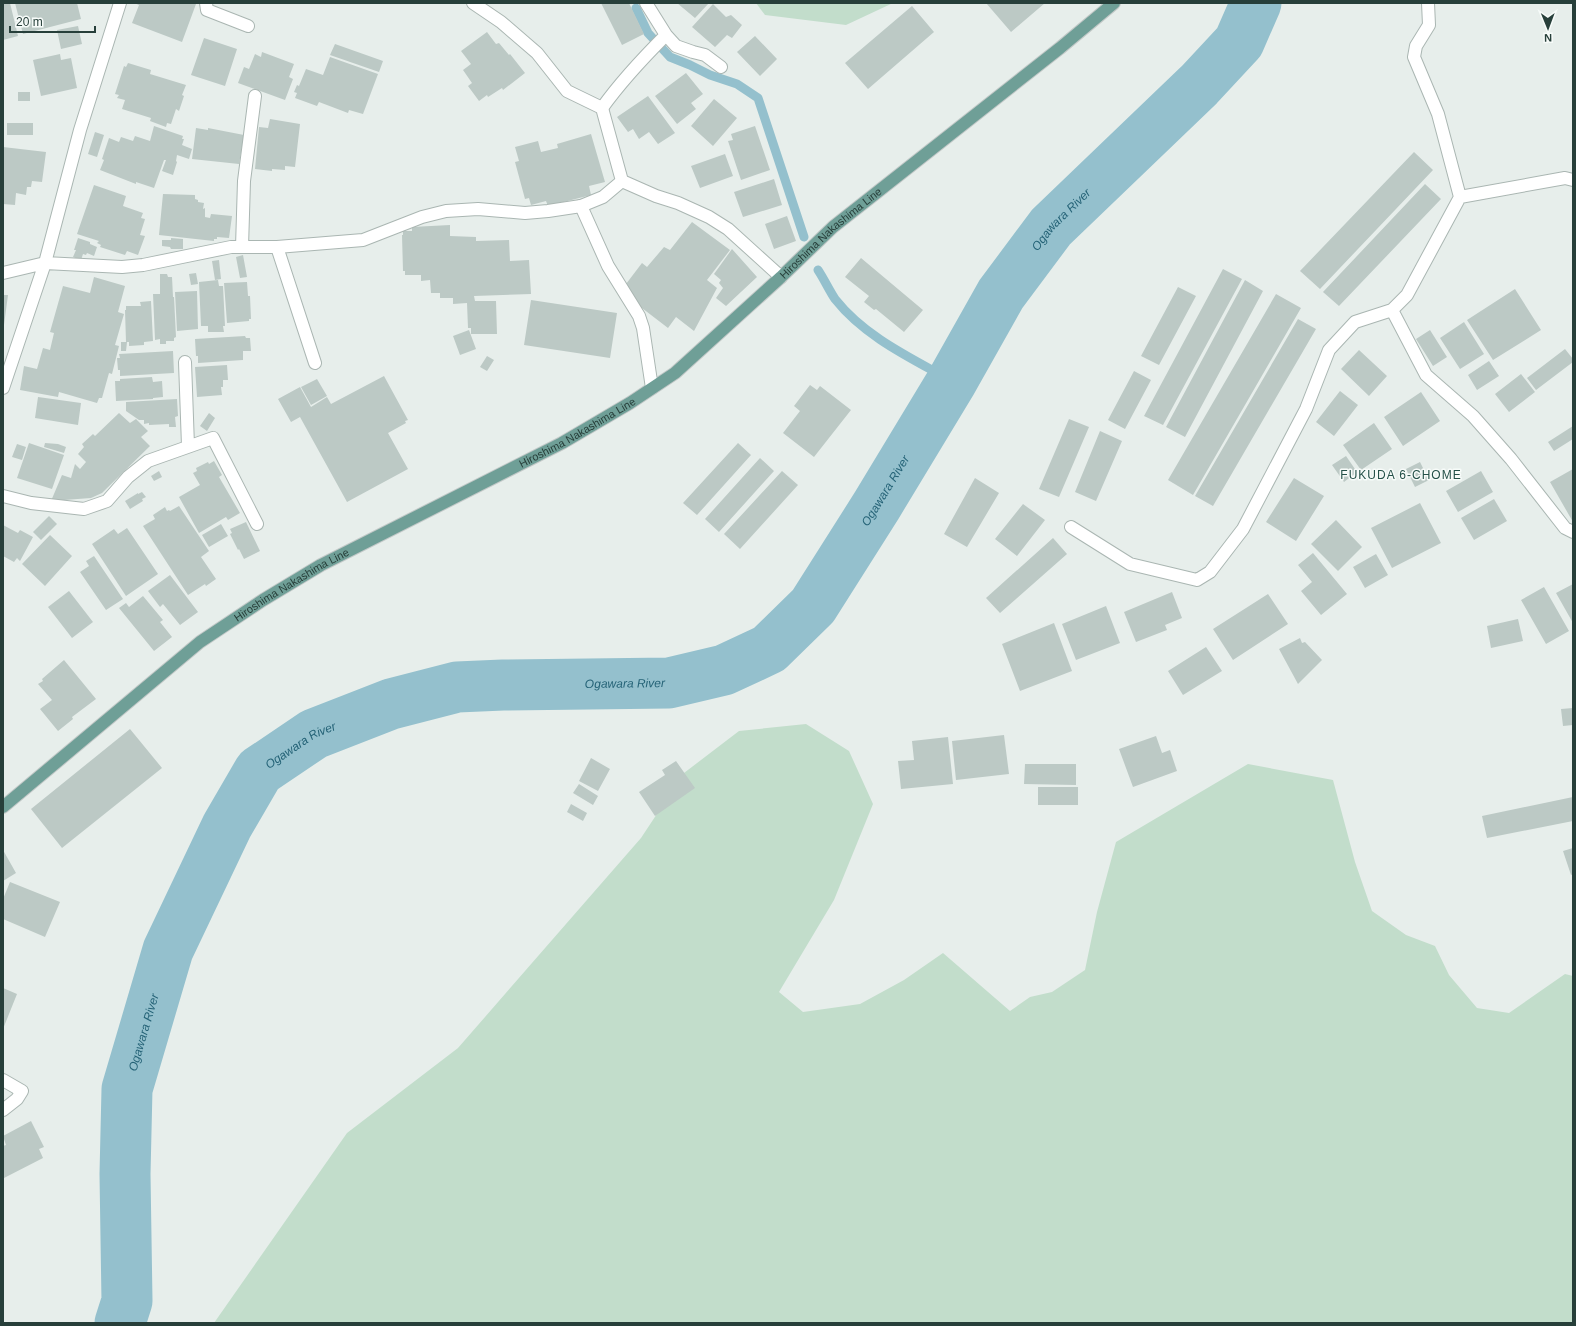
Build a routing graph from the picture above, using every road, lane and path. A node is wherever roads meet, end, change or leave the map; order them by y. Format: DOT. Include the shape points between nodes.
graph roads {
  1 [pos="120,3"];
  2 [pos="206,3"];
  3 [pos="473,3"];
  4 [pos="646,3"];
  5 [pos="1114,3"];
  6 [pos="1428,3"];
  7 [pos="248,26"];
  8 [pos="666,35"];
  9 [pos="721,67"];
  10 [pos="255,96"];
  11 [pos="602,108"];
  12 [pos="1573,180"];
  13 [pos="622,181"];
  14 [pos="1460,197"];
  15 [pos="581,206"];
  16 [pos="242,247"];
  17 [pos="277,247"];
  18 [pos="45,263"];
  19 [pos="3,273"];
  20 [pos="781,277"];
  21 [pos="1392,310"];
  22 [pos="185,362"];
  23 [pos="316,363"];
  24 [pos="3,388"];
  25 [pos="652,388"];
  26 [pos="188,446"];
  27 [pos="3,496"];
  28 [pos="257,524"];
  29 [pos="1071,527"];
  30 [pos="1573,532"];
  31 [pos="3,806"];
  32 [pos="3,1080"];
  33 [pos="3,1110"];
  1 -- 18 [label="street" via="80,130"];
  2 -- 7 [label="street" via="207,10"];
  3 -- 11 [label="street" via="501,22 537,53 567,91"];
  4 -- 8 [label="street"];
  5 -- 20 [label="main road, Hiroshima Nakashima Line" via="833,227"];
  6 -- 14 [label="street" via="1429,25 1416,46 1414,57 1438,114"];
  8 -- 9 [label="street" via="676,46 706,55"];
  8 -- 11 [label="street" via="618,85"];
  10 -- 16 [label="street" via="244,181"];
  11 -- 13 [label="street"];
  12 -- 14 [label="street" via="1565,178"];
  13 -- 15 [label="street" via="603,197"];
  13 -- 20 [label="street" via="709,217 728,229"];
  14 -- 21 [label="street" via="1407,296"];
  15 -- 17 [label="street" via="525,213 478,209 446,211 422,217 363,240"];
  15 -- 25 [label="street" via="608,266 643,328"];
  16 -- 17 [label="street"];
  16 -- 18 [label="street" via="122,268"];
  17 -- 23 [label="street"];
  18 -- 19 [label="street"];
  18 -- 24 [label="street"];
  20 -- 25 [label="main road, Hiroshima Nakashima Line" via="675,373"];
  21 -- 29 [label="street" via="1355,322 1329,350 1306,409 1243,529 1210,572 1197,580 1130,564"];
  21 -- 30 [label="street" via="1426,375 1473,416 1511,459 1564,528"];
  22 -- 26 [label="street"];
  25 -- 31 [label="main road, Hiroshima Nakashima Line" via="562,443 321,565 263,600 200,642"];
  26 -- 27 [label="street" via="148,461 128,477 107,501 84,509 31,503"];
  26 -- 28 [label="street" via="213,438"];
  32 -- 33 [label="street" via="22,1091 17,1099"];
}
